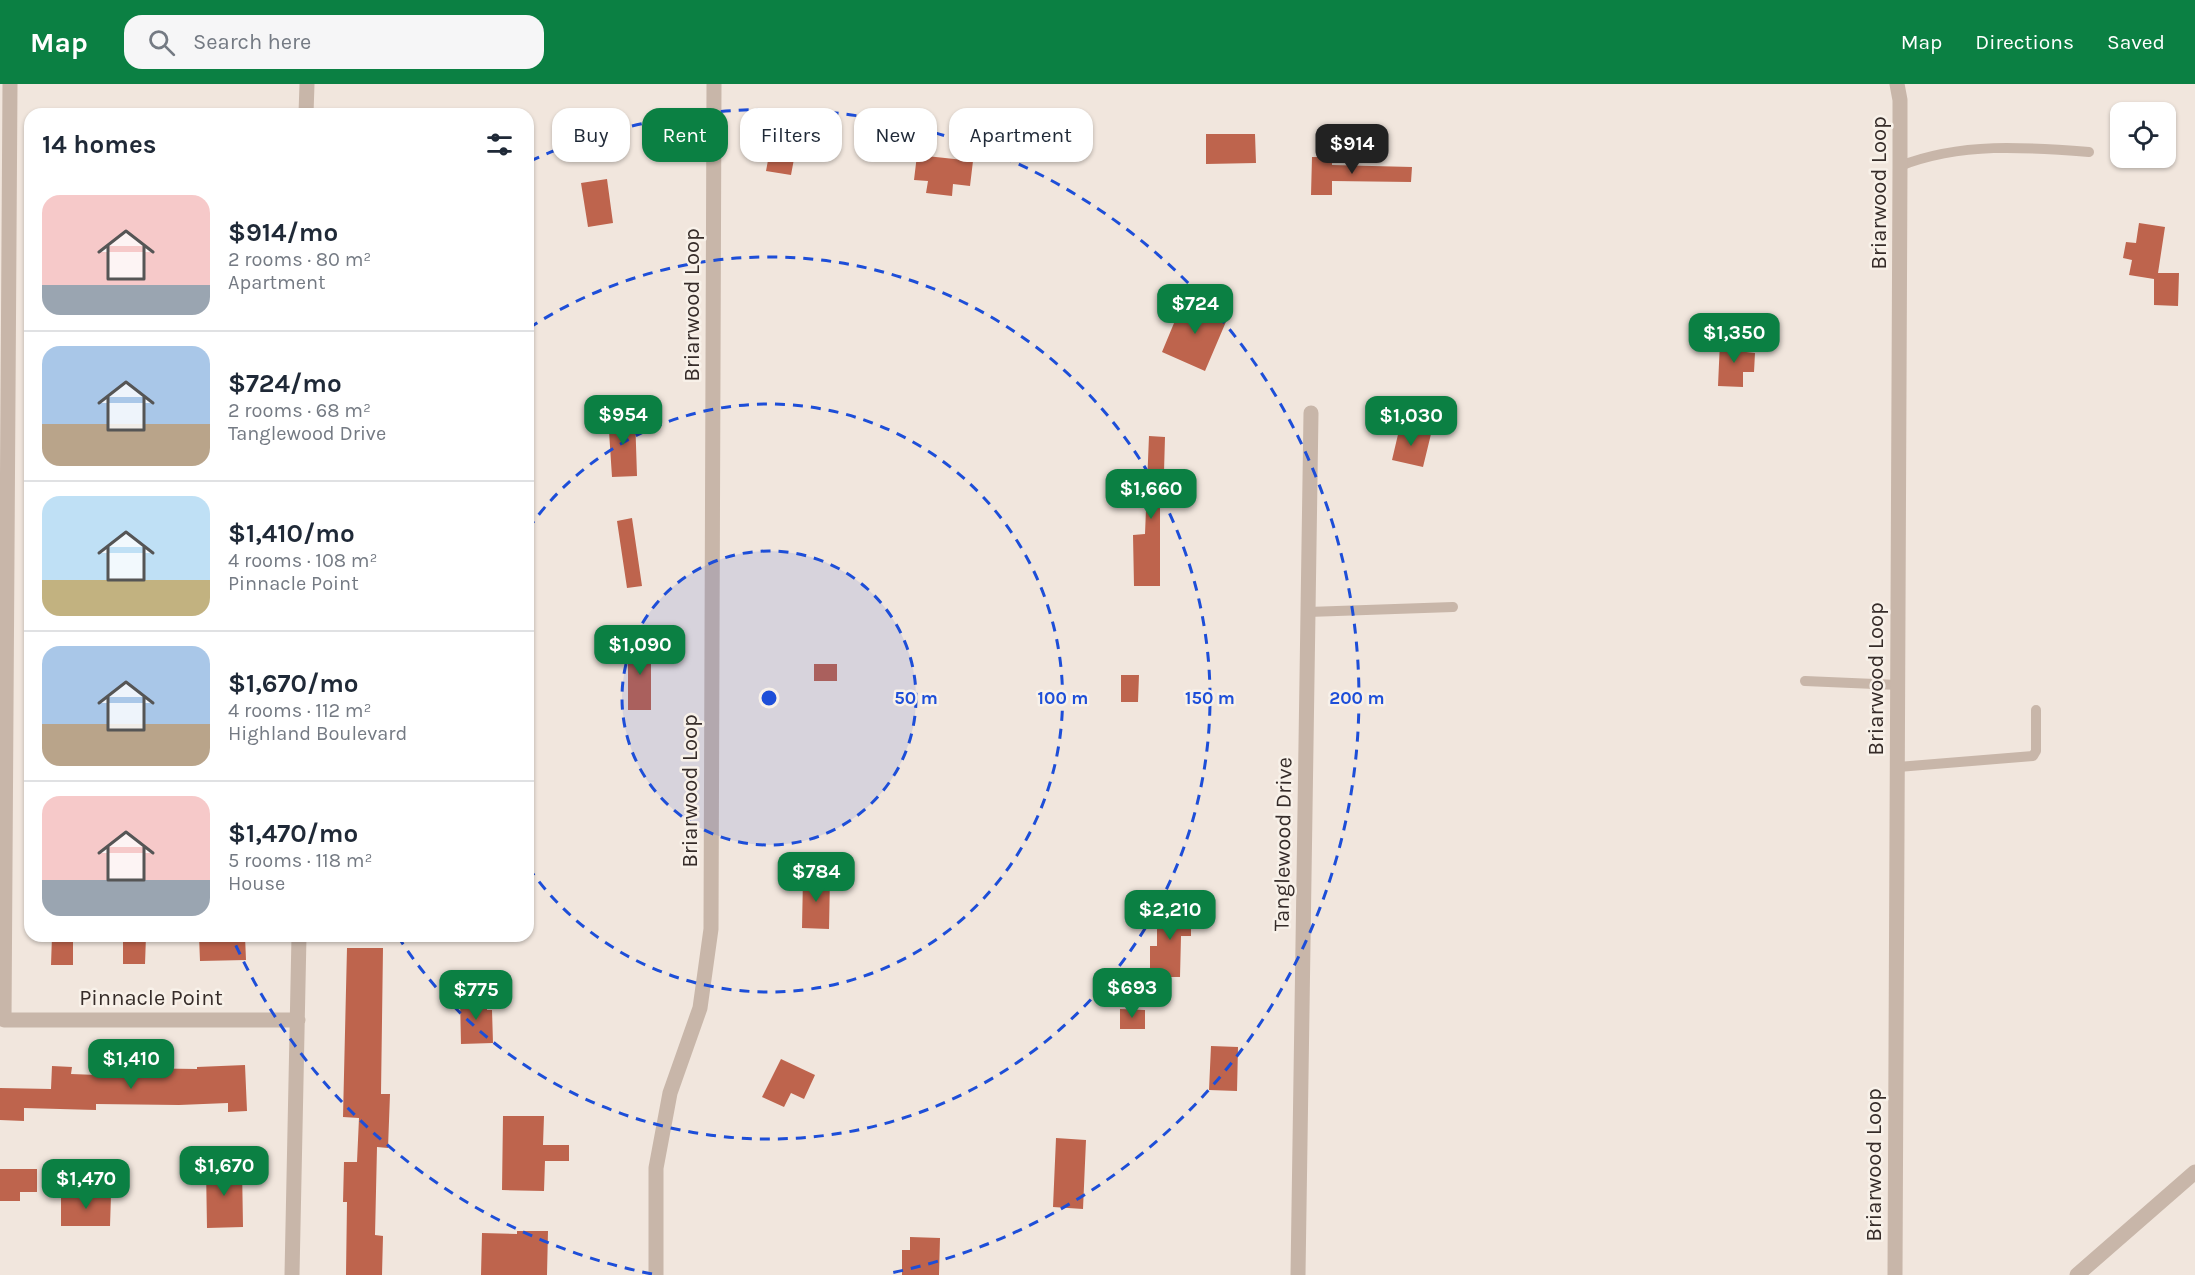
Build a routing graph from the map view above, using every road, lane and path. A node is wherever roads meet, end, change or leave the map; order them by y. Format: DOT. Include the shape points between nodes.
graph roads {
  1 [pos="10,84"];
  2 [pos="307,84"];
  3 [pos="714,84"];
  4 [pos="1897,84"];
  5 [pos="306,108"];
  6 [pos="2089,152"];
  7 [pos="1900,166"];
  8 [pos="1311,413"];
  9 [pos="1453,607"];
  10 [pos="1308,612"];
  11 [pos="1805,681"];
  12 [pos="1898,685"];
  13 [pos="2036,710"];
  14 [pos="1898,767"];
  15 [pos="299,942"];
  16 [pos="298,1020"];
  17 [pos="2195,1172"];
  18 [pos="292,1275"];
  19 [pos="656,1275"];
  20 [pos="1298,1275"];
  21 [pos="1895,1275"];
  22 [pos="2077,1275"];
  1 -- 16 [label="street, Pinnacle Point" via="4,1020"];
  2 -- 5 [label="street"];
  3 -- 19 [label="street, Briarwood Loop" via="711,929 699,1008 670,1093 656,1168"];
  4 -- 7 [label="street, Briarwood Loop"];
  6 -- 7 [label="lane" via="2018,147 1960,150 1929,155"];
  7 -- 12 [label="street, Briarwood Loop"];
  8 -- 10 [label="street, Tanglewood Drive"];
  9 -- 10 [label="lane"];
  10 -- 20 [label="street, Tanglewood Drive"];
  11 -- 12 [label="lane"];
  12 -- 14 [label="street, Briarwood Loop"];
  13 -- 14 [label="lane" via="2033,756"];
  14 -- 21 [label="street, Briarwood Loop"];
  15 -- 16 [label="street"];
  16 -- 18 [label="street"];
  17 -- 22 [label="street"];
}
